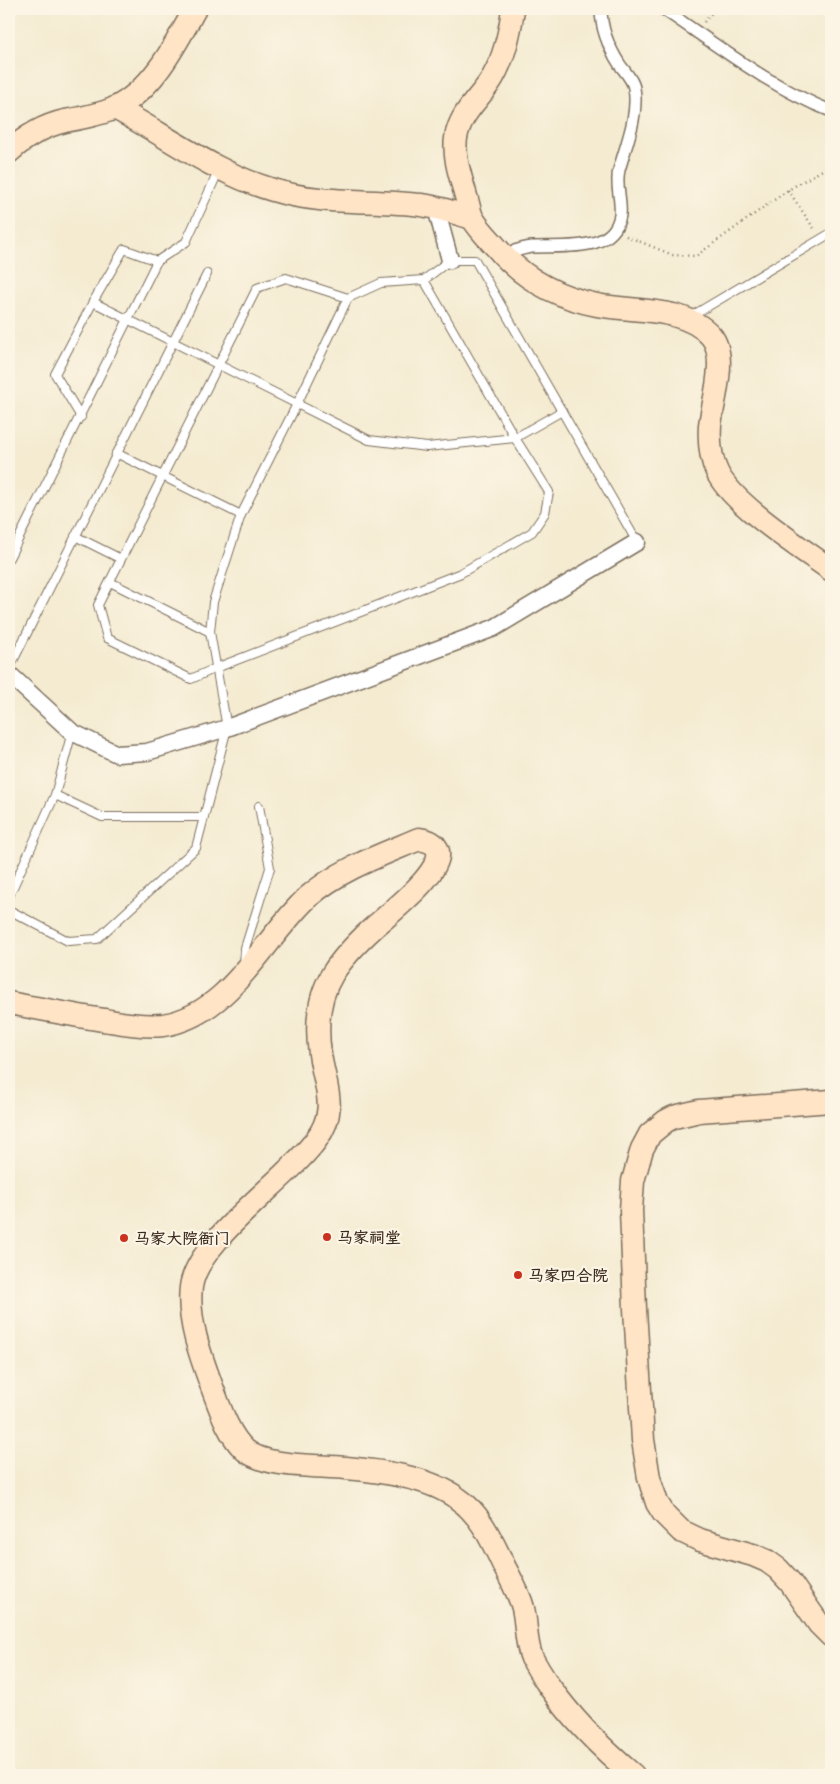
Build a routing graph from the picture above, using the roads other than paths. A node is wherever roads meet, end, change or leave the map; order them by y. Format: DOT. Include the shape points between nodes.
graph roads {
  1 [pos="195,9"];
  2 [pos="513,9"];
  3 [pos="601,9"];
  4 [pos="663,9"];
  5 [pos="115,108"];
  6 [pos="831,111"];
  7 [pos="9,152"];
  8 [pos="220,168"];
  9 [pos="436,208"];
  10 [pos="472,218"];
  11 [pos="831,233"];
  12 [pos="502,255"];
  13 [pos="450,260"];
  14 [pos="157,261"];
  15 [pos="207,274"];
  16 [pos="424,280"];
  17 [pos="348,298"];
  18 [pos="93,302"];
  19 [pos="128,320"];
  20 [pos="686,320"];
  21 [pos="173,342"];
  22 [pos="218,365"];
  23 [pos="297,404"];
  24 [pos="562,411"];
  25 [pos="81,417"];
  26 [pos="515,438"];
  27 [pos="116,453"];
  28 [pos="163,476"];
  29 [pos="241,515"];
  30 [pos="75,536"];
  31 [pos="637,542"];
  32 [pos="9,558"];
  33 [pos="121,559"];
  34 [pos="831,570"];
  35 [pos="110,582"];
  36 [pos="210,632"];
  37 [pos="216,668"];
  38 [pos="9,669"];
  39 [pos="9,674"];
  40 [pos="227,728"];
  41 [pos="72,732"];
  42 [pos="55,795"];
  43 [pos="259,806"];
  44 [pos="204,817"];
  45 [pos="9,896"];
  46 [pos="9,910"];
  47 [pos="243,974"];
  48 [pos="9,1003"];
  49 [pos="831,1101"];
  50 [pos="831,1636"];
  51 [pos="633,1775"];
  1 -- 5 [label="main road" via="157,71 144,86"];
  2 -- 10 [label="main road" via="500,62 483,92 465,114 456,137 456,157"];
  3 -- 12 [label="street" via="601,23 607,40 634,85 635,99 618,174 620,214 616,227 604,240 592,244 530,247"];
  4 -- 6 [label="street" via="768,78"];
  5 -- 7 [label="main road" via="44,128 27,136"];
  5 -- 8 [label="main road"];
  8 -- 9 [label="main road" via="246,181 297,196"];
  8 -- 14 [label="lane" via="186,242"];
  9 -- 10 [label="main road"];
  9 -- 13 [label="street"];
  10 -- 12 [label="main road"];
  11 -- 20 [label="lane"];
  12 -- 20 [label="main road" via="536,283 561,294 596,305 652,311"];
  13 -- 16 [label="lane"];
  13 -- 24 [label="lane" via="475,260"];
  14 -- 18 [label="lane" via="124,248"];
  14 -- 19 [label="lane"];
  15 -- 21 [label="lane"];
  16 -- 17 [label="lane" via="381,283"];
  16 -- 26 [label="lane"];
  17 -- 22 [label="lane" via="286,278 257,288"];
  17 -- 23 [label="lane"];
  18 -- 19 [label="lane"];
  18 -- 25 [label="lane" via="54,374"];
  19 -- 21 [label="lane"];
  19 -- 25 [label="lane"];
  20 -- 34 [label="main road" via="709,334 718,352 710,436 717,474 756,514"];
  21 -- 22 [label="lane"];
  21 -- 27 [label="lane"];
  22 -- 23 [label="lane"];
  22 -- 28 [label="lane"];
  23 -- 26 [label="lane" via="369,440 427,446"];
  23 -- 29 [label="lane"];
  24 -- 26 [label="lane"];
  24 -- 31 [label="lane"];
  25 -- 32 [label="lane"];
  26 -- 37 [label="lane" via="549,492 545,513 532,532 461,573"];
  27 -- 28 [label="lane"];
  27 -- 30 [label="lane"];
  28 -- 29 [label="lane"];
  28 -- 33 [label="lane"];
  29 -- 36 [label="lane" via="213,602"];
  30 -- 33 [label="lane"];
  30 -- 38 [label="lane"];
  31 -- 40 [label="street" via="494,628"];
  33 -- 35 [label="lane"];
  35 -- 36 [label="lane"];
  35 -- 37 [label="lane" via="98,605 108,638 191,679"];
  36 -- 37 [label="lane"];
  37 -- 40 [label="lane"];
  39 -- 41 [label="street"];
  40 -- 41 [label="street" via="147,752 117,754"];
  40 -- 44 [label="lane"];
  41 -- 42 [label="lane"];
  42 -- 44 [label="lane" via="102,818"];
  42 -- 45 [label="lane"];
  43 -- 47 [label="lane" via="270,868 245,948"];
  44 -- 46 [label="lane" via="196,848 98,939 68,941"];
  47 -- 48 [label="main road" via="208,1006 164,1024 123,1023"];
  47 -- 51 [label="main road" via="290,915 330,881 419,839 436,847 438,859 429,875 353,948 331,977 320,1006 318,1027 330,1102 328,1117 304,1155 243,1213 202,1260 191,1287 195,1333 228,1423 242,1447 251,1454 280,1463 371,1470 412,1479 449,1493 472,1510 520,1599 528,1647 536,1665 566,1711"];
  49 -- 50 [label="main road" via="699,1111 666,1121 650,1134 642,1149 633,1181 631,1210 643,1440 657,1503 681,1531 700,1540 753,1554 778,1569"];
}
